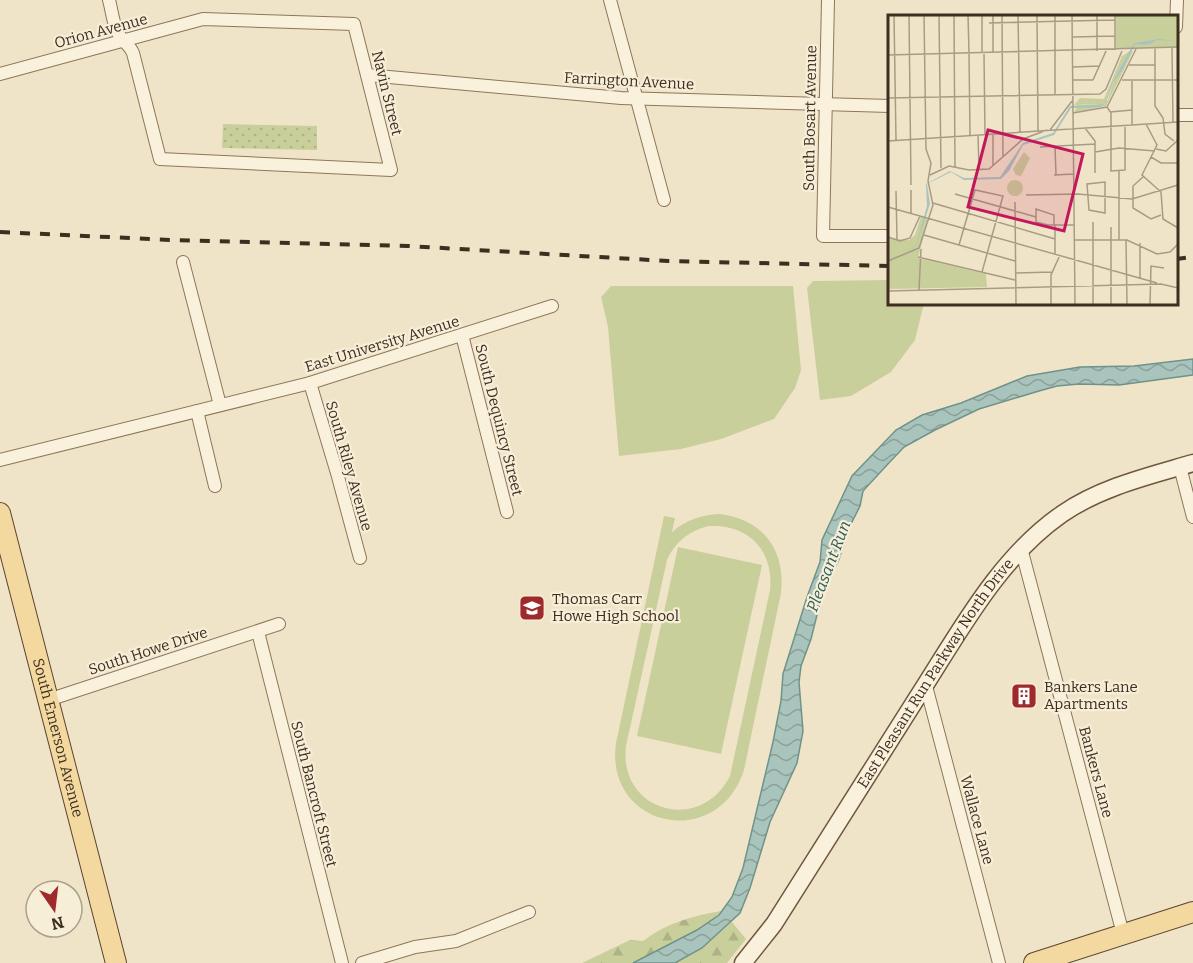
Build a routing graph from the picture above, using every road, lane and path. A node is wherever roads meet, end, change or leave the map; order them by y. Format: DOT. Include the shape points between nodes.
graph roads {
  1 [pos="109,0"];
  2 [pos="610,0"];
  3 [pos="828,0"];
  4 [pos="1177,0"];
  5 [pos="1176,15"];
  6 [pos="354,24"];
  7 [pos="124,41"];
  8 [pos="0,74"];
  9 [pos="367,75"];
  10 [pos="636,98"];
  11 [pos="825,104"];
  12 [pos="888,106"];
  13 [pos="664,200"];
  14 [pos="888,236"];
  15 [pos="183,262"];
  16 [pos="552,306"];
  17 [pos="462,334"];
  18 [pos="310,382"];
  19 [pos="220,405"];
  20 [pos="197,411"];
  21 [pos="0,460"];
  22 [pos="1186,465"];
  23 [pos="215,486"];
  24 [pos="507,512"];
  25 [pos="0,513"];
  26 [pos="1193,517"];
  27 [pos="1021,548"];
  28 [pos="360,558"];
  29 [pos="279,624"];
  30 [pos="258,632"];
  31 [pos="926,686"];
  32 [pos="48,700"];
  33 [pos="529,912"];
  34 [pos="1193,912"];
  35 [pos="1123,934"];
  36 [pos="116,963"];
  37 [pos="342,963"];
  38 [pos="362,963"];
  39 [pos="744,963"];
  40 [pos="999,963"];
  41 [pos="1034,963"];
  1 -- 7 [label="street" via="117,32"];
  2 -- 10 [label="street"];
  3 -- 11 [label="street, South Bosart Avenue"];
  4 -- 5 [label="street"];
  6 -- 7 [label="street, Orion Avenue" via="203,19"];
  6 -- 9 [label="street, Navin Street"];
  7 -- 8 [label="street, Orion Avenue"];
  7 -- 9 [label="street, Navin Street" via="133,52 160,159 391,170"];
  9 -- 10 [label="street, Farrington Avenue"];
  10 -- 11 [label="street, Farrington Avenue"];
  10 -- 13 [label="street"];
  11 -- 12 [label="street, Farrington Avenue"];
  11 -- 14 [label="street, South Bosart Avenue" via="823,236"];
  15 -- 19 [label="street"];
  16 -- 17 [label="street, East University Avenue"];
  17 -- 18 [label="street, East University Avenue"];
  17 -- 24 [label="street, South Dequincy Street"];
  18 -- 19 [label="street, East University Avenue"];
  18 -- 28 [label="street, South Riley Avenue"];
  19 -- 20 [label="street, East University Avenue"];
  20 -- 21 [label="street, East University Avenue"];
  20 -- 23 [label="street"];
  22 -- 26 [label="street"];
  22 -- 27 [label="street, East Pleasant Run Parkway North Drive" via="1085,500"];
  25 -- 32 [label="main road, South Emerson Avenue"];
  27 -- 31 [label="street, East Pleasant Run Parkway North Drive" via="969,618"];
  27 -- 35 [label="street, Bankers Lane"];
  29 -- 30 [label="street, South Howe Drive"];
  30 -- 32 [label="street, South Howe Drive"];
  30 -- 37 [label="street, South Bancroft Street"];
  31 -- 39 [label="street, East Pleasant Run Parkway North Drive" via="774,924"];
  31 -- 40 [label="street, Wallace Lane"];
  32 -- 36 [label="main road, South Emerson Avenue"];
  33 -- 38 [label="street" via="456,941 414,947"];
  34 -- 35 [label="main road"];
  35 -- 41 [label="main road"];
}
